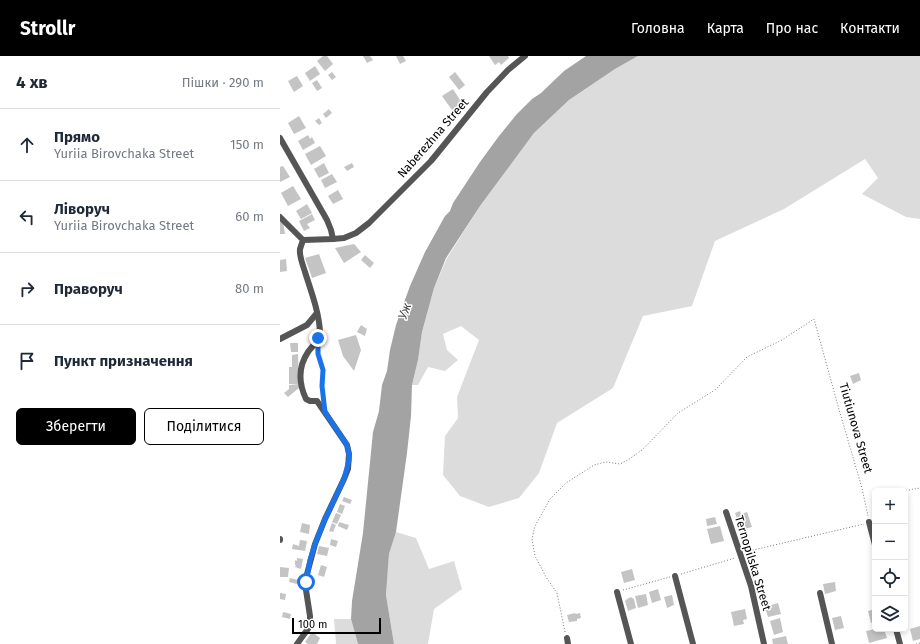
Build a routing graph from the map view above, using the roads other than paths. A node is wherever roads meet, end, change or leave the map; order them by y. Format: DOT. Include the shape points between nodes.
graph roads {
  1 [pos="525,56"];
  2 [pos="280,138"];
  3 [pos="280,217"];
  4 [pos="333,239"];
  5 [pos="303,240"];
  6 [pos="317,313"];
  7 [pos="280,339"];
  8 [pos="726,512"];
  9 [pos="869,522"];
  10 [pos="872,534"];
  11 [pos="675,576"];
  12 [pos="617,592"];
  13 [pos="820,592"];
  14 [pos="897,632"];
  15 [pos="296,644"];
  16 [pos="631,644"];
  17 [pos="693,644"];
  18 [pos="764,644"];
  19 [pos="832,644"];
  20 [pos="900,644"];
  1 -- 4 [label="street, Naberezhna Street" via="487,92 431,161 369,223 356,233"];
  2 -- 4 [label="street" via="326,220"];
  3 -- 5 [label="street"];
  4 -- 5 [label="street, Naberezhna Street"];
  5 -- 6 [label="street" via="300,249 301,260"];
  6 -- 7 [label="street" via="307,325"];
  6 -- 15 [label="street" via="320,332 301,367 302,388 306,399 318,401 347,445 349,460 344,479 311,555 306,586 310,626"];
  8 -- 18 [label="street, Ternopilska Street" via="751,586"];
  9 -- 10 [label="street"];
  11 -- 17 [label="street"];
  12 -- 16 [label="street"];
  13 -- 19 [label="street"];
  14 -- 20 [label="street"];
}
